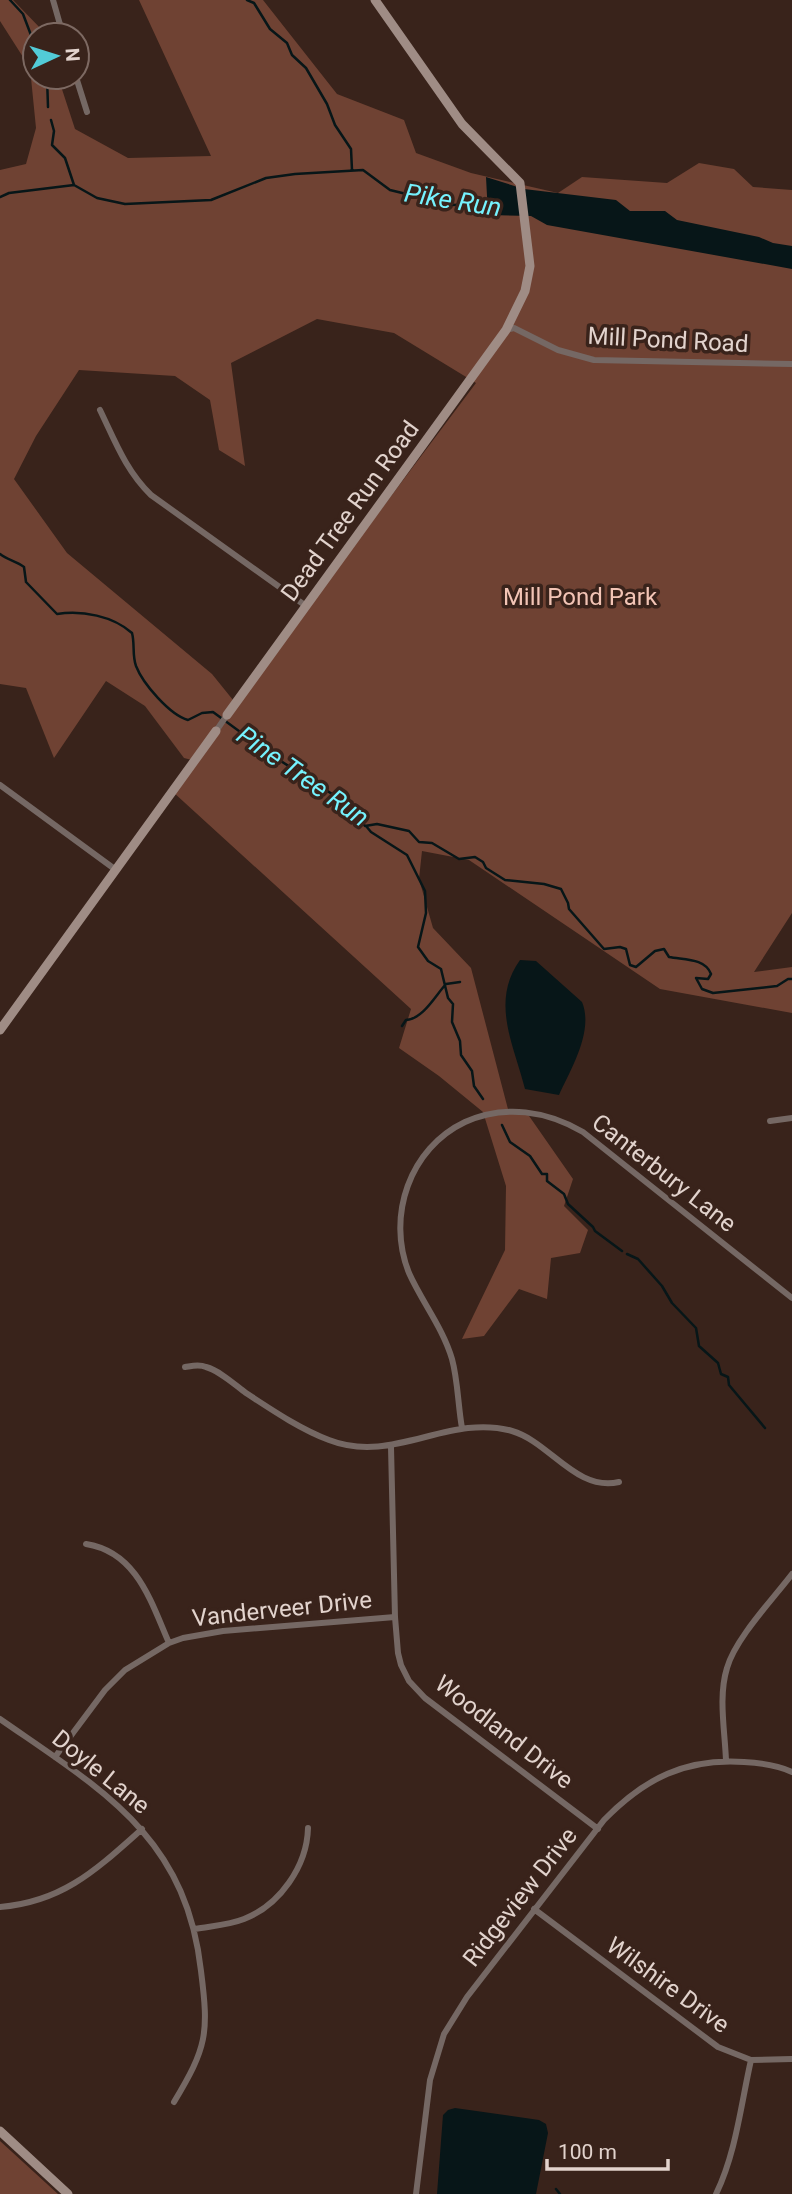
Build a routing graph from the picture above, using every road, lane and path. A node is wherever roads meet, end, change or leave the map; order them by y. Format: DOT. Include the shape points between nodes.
graph roads {
  1 [pos="52,0"];
  2 [pos="375,0"];
  3 [pos="59,21"];
  4 [pos="80,91"];
  5 [pos="87,112"];
  6 [pos="506,330"];
  7 [pos="792,364"];
  8 [pos="100,410"];
  9 [pos="306,606"];
  10 [pos="227,715"];
  11 [pos="216,731"];
  12 [pos="0,785"];
  13 [pos="116,870"];
  14 [pos="0,1030"];
  15 [pos="792,1118"];
  16 [pos="771,1121"];
  17 [pos="792,1297"];
  18 [pos="185,1367"];
  19 [pos="462,1428"];
  20 [pos="391,1447"];
  21 [pos="619,1482"];
  22 [pos="86,1544"];
  23 [pos="792,1574"];
  24 [pos="395,1617"];
  25 [pos="169,1643"];
  26 [pos="0,1720"];
  27 [pos="55,1757"];
  28 [pos="726,1761"];
  29 [pos="792,1772"];
  30 [pos="308,1828"];
  31 [pos="142,1829"];
  32 [pos="598,1829"];
  33 [pos="0,1907"];
  34 [pos="534,1909"];
  35 [pos="195,1929"];
  36 [pos="792,2059"];
  37 [pos="751,2060"];
  38 [pos="174,2102"];
  39 [pos="0,2131"];
  40 [pos="68,2194"];
  41 [pos="416,2194"];
  42 [pos="716,2194"];
  1 -- 3 [label="street"];
  2 -- 6 [label="street, Dead Tree Run Road" via="462,124 520,186 529,274"];
  4 -- 5 [label="street"];
  6 -- 7 [label="street, Mill Pond Road" via="514,328 558,350 594,360"];
  6 -- 9 [label="street, Dead Tree Run Road"];
  8 -- 9 [label="street" via="126,465 150,495"];
  9 -- 10 [label="street, Dead Tree Run Road"];
  10 -- 11 [label="street, Dead Tree Run Road"];
  11 -- 13 [label="street, Dead Tree Run Road"];
  12 -- 13 [label="street"];
  13 -- 14 [label="street, Dead Tree Run Road"];
  15 -- 16 [label="street"];
  17 -- 19 [label="street, Canterbury Lane" via="567,1123 528,1111 473,1119 426,1152 412,1174 401,1213 409,1272 452,1360"];
  18 -- 20 [label="street" via="212,1368 268,1408 329,1440"];
  19 -- 20 [label="street"];
  19 -- 21 [label="street" via="512,1431 536,1442 588,1480"];
  20 -- 24 [label="street, Woodland Drive"];
  22 -- 25 [label="street" via="111,1552 136,1573"];
  23 -- 28 [label="street" via="734,1650 727,1668 723,1699"];
  24 -- 25 [label="street, Vanderveer Drive" via="223,1632"];
  24 -- 32 [label="street, Woodland Drive" via="401,1665 425,1698"];
  25 -- 27 [label="street, Vanderveer Drive" via="125,1670"];
  26 -- 27 [label="street, Doyle Lane"];
  27 -- 31 [label="street, Doyle Lane"];
  28 -- 29 [label="street, Ridgeview Drive" via="760,1763"];
  28 -- 32 [label="street, Ridgeview Drive" via="663,1774 634,1793"];
  30 -- 35 [label="street" via="305,1854 271,1903 243,1920"];
  31 -- 33 [label="street" via="78,1883 39,1900"];
  31 -- 35 [label="street, Doyle Lane" via="178,1882"];
  32 -- 34 [label="street, Ridgeview Drive"];
  34 -- 37 [label="street, Wilshire Drive" via="703,2037"];
  34 -- 41 [label="street, Ridgeview Drive" via="444,2034 430,2080"];
  35 -- 38 [label="street, Doyle Lane" via="206,2033 193,2071"];
  36 -- 37 [label="street, Wilshire Drive"];
  37 -- 42 [label="street" via="731,2151"];
  39 -- 40 [label="street"];
}
